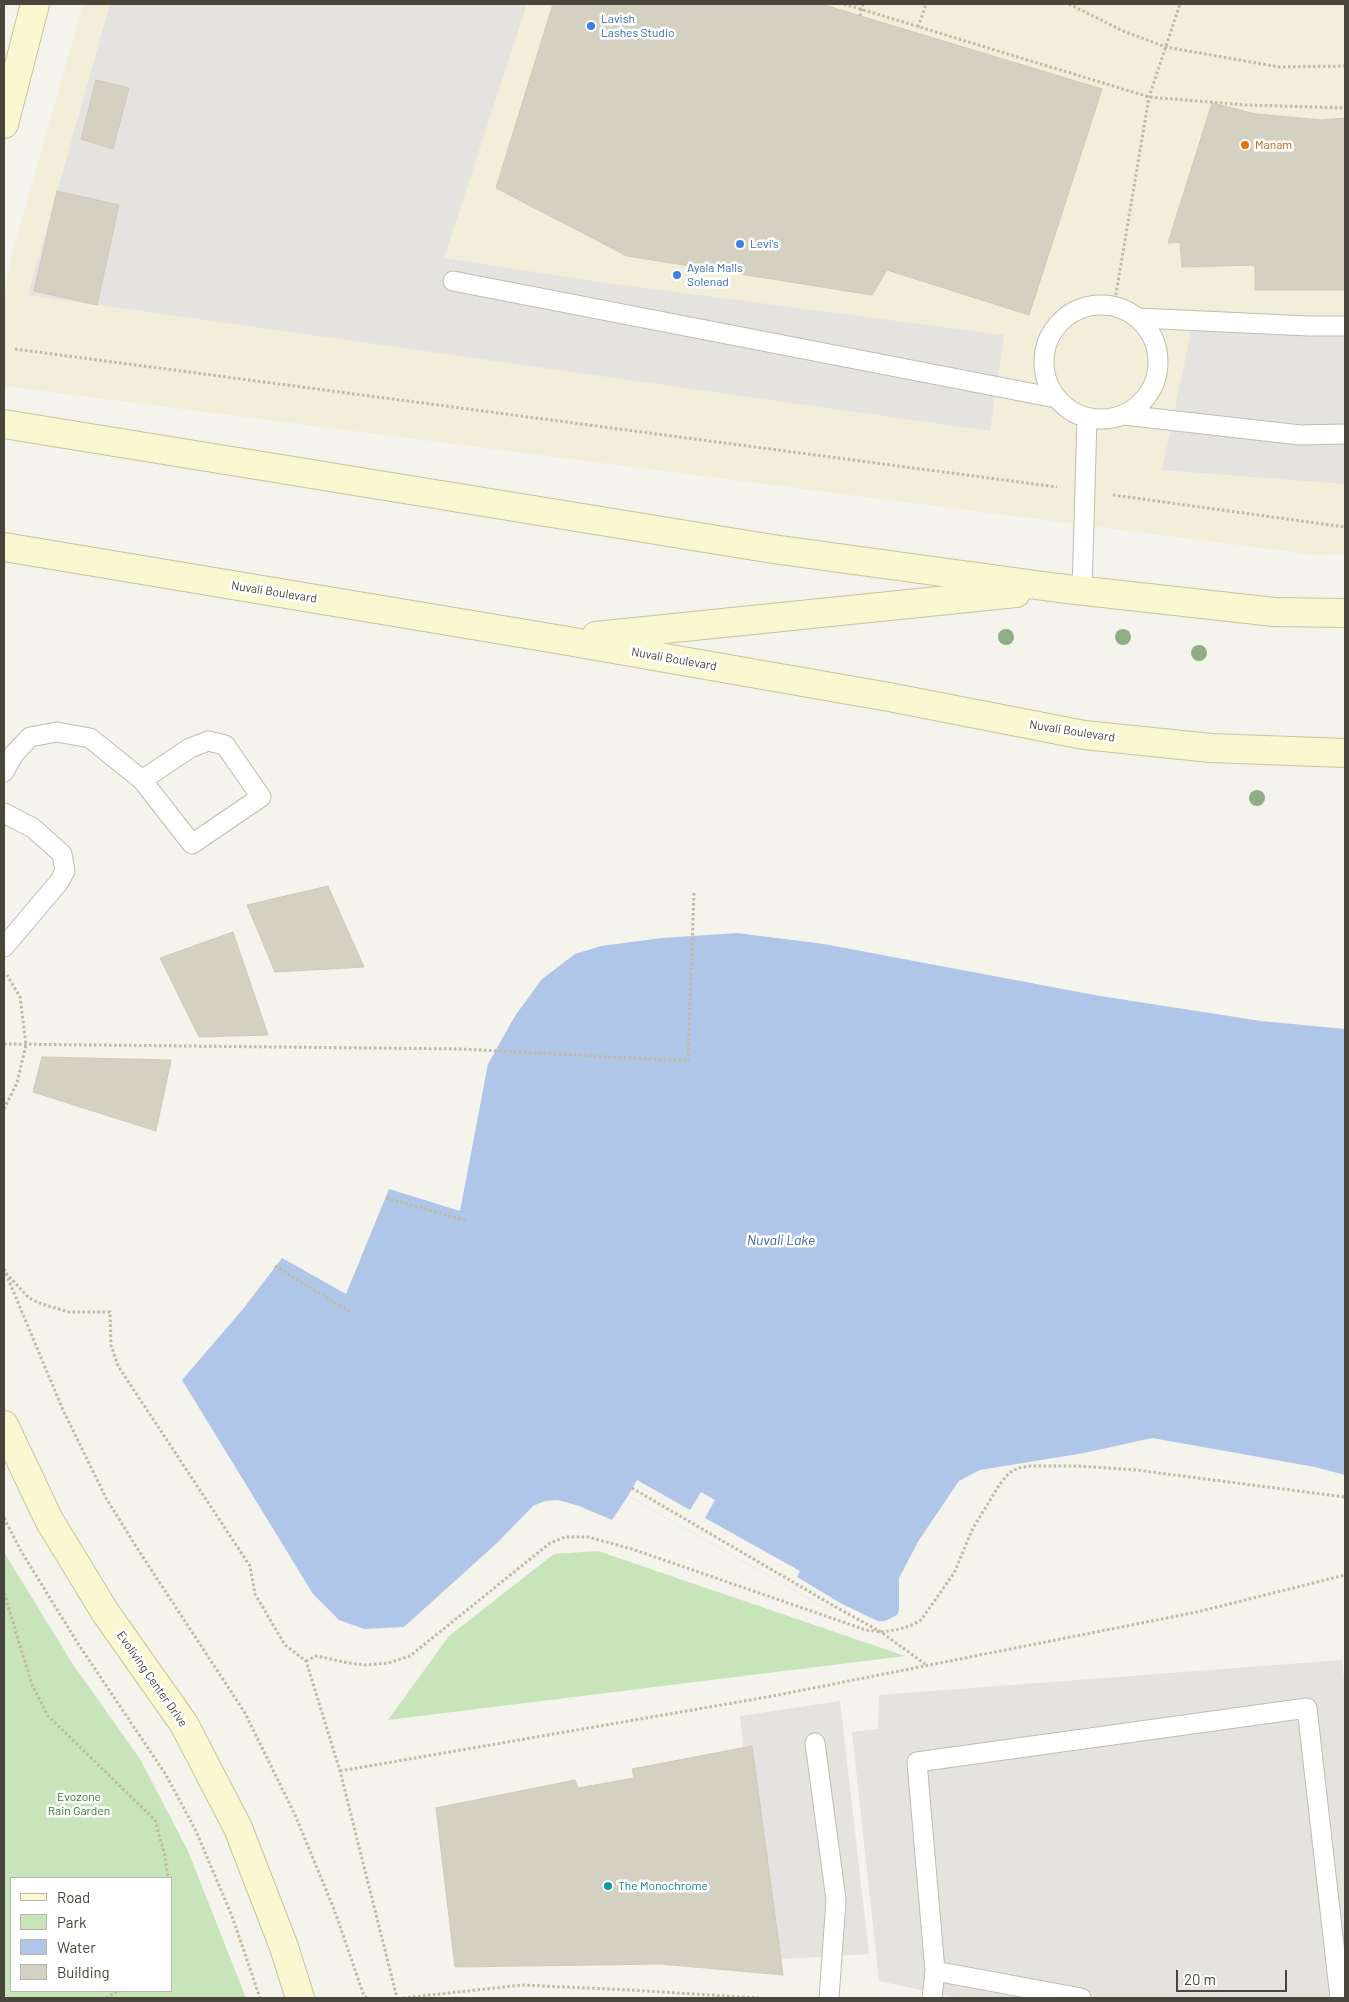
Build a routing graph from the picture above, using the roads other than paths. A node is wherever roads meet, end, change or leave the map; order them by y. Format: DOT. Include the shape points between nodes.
graph roads {
  1 [pos="35,4"];
  2 [pos="4,124"];
  3 [pos="453,281"];
  4 [pos="1139,318"];
  5 [pos="1345,326"];
  6 [pos="1056,398"];
  7 [pos="1124,415"];
  8 [pos="1087,418"];
  9 [pos="4,424"];
  10 [pos="1345,434"];
  11 [pos="4,546"];
  12 [pos="1070,589"];
  13 [pos="1345,613"];
  14 [pos="562,640"];
  15 [pos="1345,753"];
  16 [pos="4,772"];
  17 [pos="142,780"];
  18 [pos="4,814"];
  19 [pos="4,947"];
  20 [pos="4,1425"];
  21 [pos="815,1743"];
  22 [pos="935,1971"];
  23 [pos="300,1998"];
  24 [pos="830,1998"];
  25 [pos="932,1998"];
  26 [pos="1081,1998"];
  27 [pos="1340,1998"];
  1 -- 2 [label="main road"];
  3 -- 6 [label="lane"];
  4 -- 5 [label="lane"];
  4 -- 6 [label="lane" via="1114,305 1097,304 1079,308 1064,317 1053,330 1046,347 1044,365"];
  4 -- 7 [label="lane" via="1151,333 1158,351 1158,370 1152,389 1140,404"];
  6 -- 8 [label="lane"];
  7 -- 8 [label="lane"];
  7 -- 10 [label="lane" via="1300,435"];
  8 -- 12 [label="lane" via="1084,490"];
  9 -- 12 [label="main road" via="773,549"];
  11 -- 14 [label="main road, Nuvali Boulevard"];
  12 -- 13 [label="main road" via="1274,612"];
  12 -- 14 [label="main road"];
  14 -- 15 [label="main road, Nuvali Boulevard" via="1084,735 1211,748"];
  16 -- 17 [label="lane" via="14,754 30,737 57,732 90,738"];
  17 -- 17 [label="lane" via="192,844 261,797 225,745 208,741 190,748"];
  18 -- 19 [label="lane" via="33,828 62,854 65,870 59,882"];
  20 -- 23 [label="main road, Evoliving Center Drive" via="54,1528 105,1612 184,1724 238,1828"];
  21 -- 24 [label="lane" via="836,1900"];
  22 -- 25 [label="lane"];
  22 -- 26 [label="lane"];
  22 -- 27 [label="lane" via="917,1762 1307,1708"];
}
